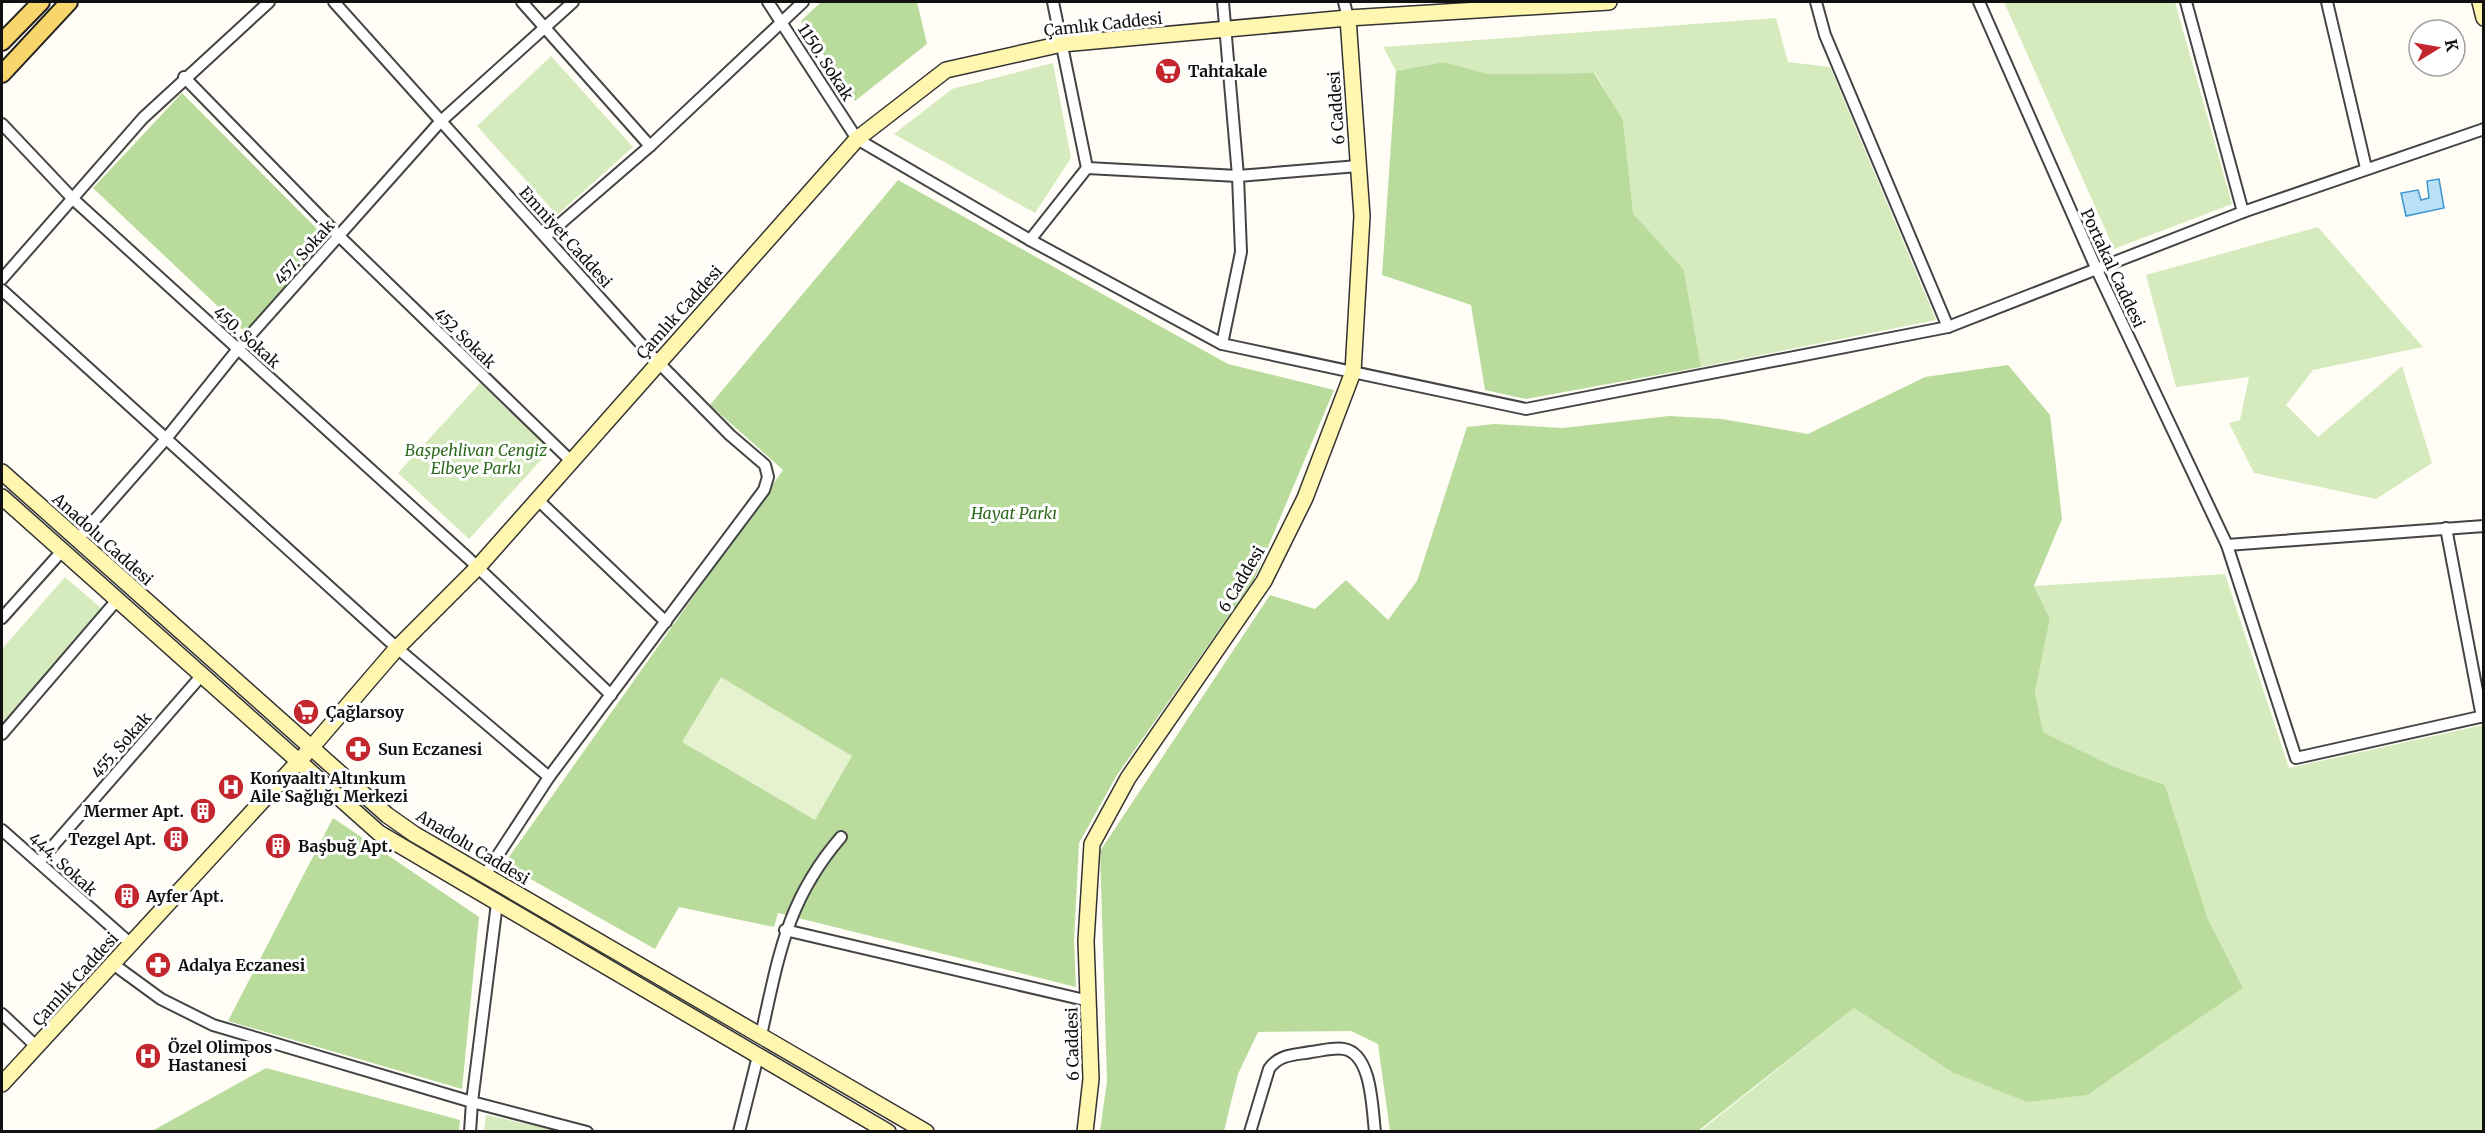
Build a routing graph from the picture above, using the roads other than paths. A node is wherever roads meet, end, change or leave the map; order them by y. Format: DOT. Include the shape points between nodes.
graph roads {
  1 [pos="41,2"];
  2 [pos="69,2"];
  3 [pos="269,2"];
  4 [pos="334,2"];
  5 [pos="522,2"];
  6 [pos="573,2"];
  7 [pos="768,2"];
  8 [pos="803,2"];
  9 [pos="1053,2"];
  10 [pos="1222,2"];
  11 [pos="1344,2"];
  12 [pos="1609,2"];
  13 [pos="1816,2"];
  14 [pos="1979,2"];
  15 [pos="2186,2"];
  16 [pos="2327,2"];
  17 [pos="2480,2"];
  18 [pos="1348,18"];
  19 [pos="2484,18"];
  20 [pos="782,21"];
  21 [pos="545,25"];
  22 [pos="1225,29"];
  23 [pos="2,42"];
  24 [pos="1062,44"];
  25 [pos="2,74"];
  26 [pos="184,77"];
  27 [pos="440,122"];
  28 [pos="2,124"];
  29 [pos="2484,129"];
  30 [pos="857,139"];
  31 [pos="650,146"];
  32 [pos="1358,166"];
  33 [pos="1088,168"];
  34 [pos="2366,168"];
  35 [pos="1238,176"];
  36 [pos="73,199"];
  37 [pos="2243,212"];
  38 [pos="339,236"];
  39 [pos="546,236"];
  40 [pos="1030,240"];
  41 [pos="2097,270"];
  42 [pos="2,279"];
  43 [pos="2,290"];
  44 [pos="1948,327"];
  45 [pos="1222,344"];
  46 [pos="238,349"];
  47 [pos="658,363"];
  48 [pos="1353,372"];
  49 [pos="165,440"];
  50 [pos="571,461"];
  51 [pos="2,472"];
  52 [pos="2,497"];
  53 [pos="538,500"];
  54 [pos="2484,526"];
  55 [pos="2446,528"];
  56 [pos="77,540"];
  57 [pos="2227,545"];
  58 [pos="62,551"];
  59 [pos="478,567"];
  60 [pos="117,600"];
  61 [pos="2,618"];
  62 [pos="666,622"];
  63 [pos="397,648"];
  64 [pos="202,675"];
  65 [pos="611,695"];
  66 [pos="2483,716"];
  67 [pos="2,734"];
  68 [pos="311,748"];
  69 [pos="299,760"];
  70 [pos="549,777"];
  71 [pos="2,830"];
  72 [pos="841,837"];
  73 [pos="39,862"];
  74 [pos="485,875"];
  75 [pos="497,903"];
  76 [pos="785,930"];
  77 [pos="131,944"];
  78 [pos="113,964"];
  79 [pos="1089,1001"];
  80 [pos="2,1014"];
  81 [pos="761,1035"];
  82 [pos="37,1047"];
  83 [pos="758,1056"];
  84 [pos="2,1084"];
  85 [pos="472,1102"];
  86 [pos="470,1131"];
  87 [pos="587,1131"];
  88 [pos="739,1131"];
  89 [pos="888,1131"];
  90 [pos="926,1131"];
  91 [pos="1085,1131"];
  92 [pos="1250,1131"];
  93 [pos="1375,1131"];
  1 -- 23 [label="main road"];
  2 -- 25 [label="main road"];
  3 -- 26 [label="street"];
  4 -- 27 [label="street, Emniyet Caddesi"];
  5 -- 21 [label="street"];
  6 -- 21 [label="street, 457. Sokak"];
  7 -- 20 [label="street, 1150. Sokak"];
  8 -- 20 [label="street"];
  9 -- 24 [label="street"];
  10 -- 22 [label="street"];
  11 -- 18 [label="street"];
  12 -- 18 [label="street, Çamlık Caddesi"];
  13 -- 44 [label="street" via="1825,35"];
  14 -- 41 [label="street, Portakal Caddesi"];
  15 -- 37 [label="street"];
  16 -- 34 [label="street"];
  17 -- 19 [label="street"];
  18 -- 22 [label="street, Çamlık Caddesi"];
  18 -- 32 [label="street, 6 Caddesi"];
  20 -- 30 [label="street, 1150. Sokak"];
  20 -- 31 [label="street"];
  21 -- 27 [label="street, 457. Sokak"];
  21 -- 31 [label="street"];
  22 -- 24 [label="street, Çamlık Caddesi"];
  22 -- 35 [label="street"];
  24 -- 30 [label="street, Çamlık Caddesi" via="946,70"];
  24 -- 33 [label="street"];
  26 -- 36 [label="street"];
  26 -- 38 [label="street, 452 Sokak"];
  27 -- 38 [label="street, 457. Sokak"];
  27 -- 39 [label="street, Emniyet Caddesi"];
  28 -- 36 [label="street, 450. Sokak"];
  29 -- 34 [label="street"];
  30 -- 40 [label="street"];
  30 -- 47 [label="street, Çamlık Caddesi"];
  31 -- 39 [label="street"];
  32 -- 35 [label="street"];
  32 -- 48 [label="street, 6 Caddesi" via="1362,216"];
  33 -- 35 [label="street"];
  33 -- 40 [label="street"];
  34 -- 37 [label="street"];
  35 -- 45 [label="street" via="1241,252"];
  36 -- 42 [label="street"];
  36 -- 46 [label="street, 450. Sokak"];
  37 -- 41 [label="street"];
  38 -- 46 [label="street, 457. Sokak"];
  38 -- 50 [label="street, 452 Sokak"];
  39 -- 47 [label="street, Emniyet Caddesi"];
  40 -- 45 [label="street"];
  41 -- 44 [label="street"];
  41 -- 57 [label="street, Portakal Caddesi"];
  43 -- 49 [label="street"];
  44 -- 48 [label="street" via="1526,409"];
  45 -- 48 [label="street"];
  46 -- 49 [label="street, 457. Sokak"];
  46 -- 59 [label="street, 450. Sokak"];
  47 -- 50 [label="street, Çamlık Caddesi"];
  47 -- 62 [label="street, Emniyet Caddesi" via="765,465 768,477 764,490"];
  48 -- 79 [label="street, 6 Caddesi" via="1305,498 1264,581 1128,778 1092,843 1086,941"];
  49 -- 56 [label="street, 457. Sokak"];
  49 -- 63 [label="street"];
  50 -- 53 [label="street, Çamlık Caddesi"];
  51 -- 56 [label="street, Anadolu Caddesi"];
  52 -- 58 [label="street"];
  53 -- 59 [label="street, Çamlık Caddesi"];
  53 -- 62 [label="street"];
  54 -- 55 [label="street"];
  55 -- 57 [label="street"];
  55 -- 66 [label="street"];
  56 -- 68 [label="street, Anadolu Caddesi"];
  57 -- 66 [label="street, Portakal Caddesi" via="2296,758"];
  58 -- 60 [label="street"];
  58 -- 61 [label="street"];
  59 -- 63 [label="street, Çamlık Caddesi"];
  59 -- 65 [label="street, 450. Sokak"];
  60 -- 64 [label="street"];
  60 -- 67 [label="street"];
  62 -- 65 [label="street"];
  63 -- 68 [label="street, Çamlık Caddesi"];
  63 -- 70 [label="street"];
  64 -- 69 [label="street"];
  64 -- 73 [label="street, 455. Sokak"];
  65 -- 70 [label="street"];
  68 -- 69 [label="street, Çamlık Caddesi"];
  68 -- 74 [label="street, Anadolu Caddesi" via="387,814"];
  69 -- 75 [label="street" via="379,833"];
  69 -- 77 [label="street, Çamlık Caddesi"];
  70 -- 74 [label="street"];
  71 -- 73 [label="street, 444. Sokak"];
  72 -- 76 [label="street" via="821,861"];
  73 -- 77 [label="street, 444. Sokak"];
  74 -- 81 [label="street, Anadolu Caddesi"];
  75 -- 83 [label="street"];
  75 -- 85 [label="street"];
  76 -- 79 [label="street"];
  76 -- 81 [label="street"];
  77 -- 78 [label="street, Çamlık Caddesi"];
  78 -- 82 [label="street, Çamlık Caddesi"];
  78 -- 85 [label="street" via="161,999 213,1025"];
  79 -- 91 [label="street, 6 Caddesi" via="1091,1079"];
  80 -- 82 [label="street"];
  81 -- 90 [label="street, Anadolu Caddesi"];
  82 -- 84 [label="street, Çamlık Caddesi"];
  83 -- 88 [label="street"];
  83 -- 89 [label="street"];
  85 -- 86 [label="street"];
  85 -- 87 [label="street"];
  92 -- 93 [label="street" via="1274,1062 1286,1056 1341,1048 1353,1052 1364,1065"];
}
